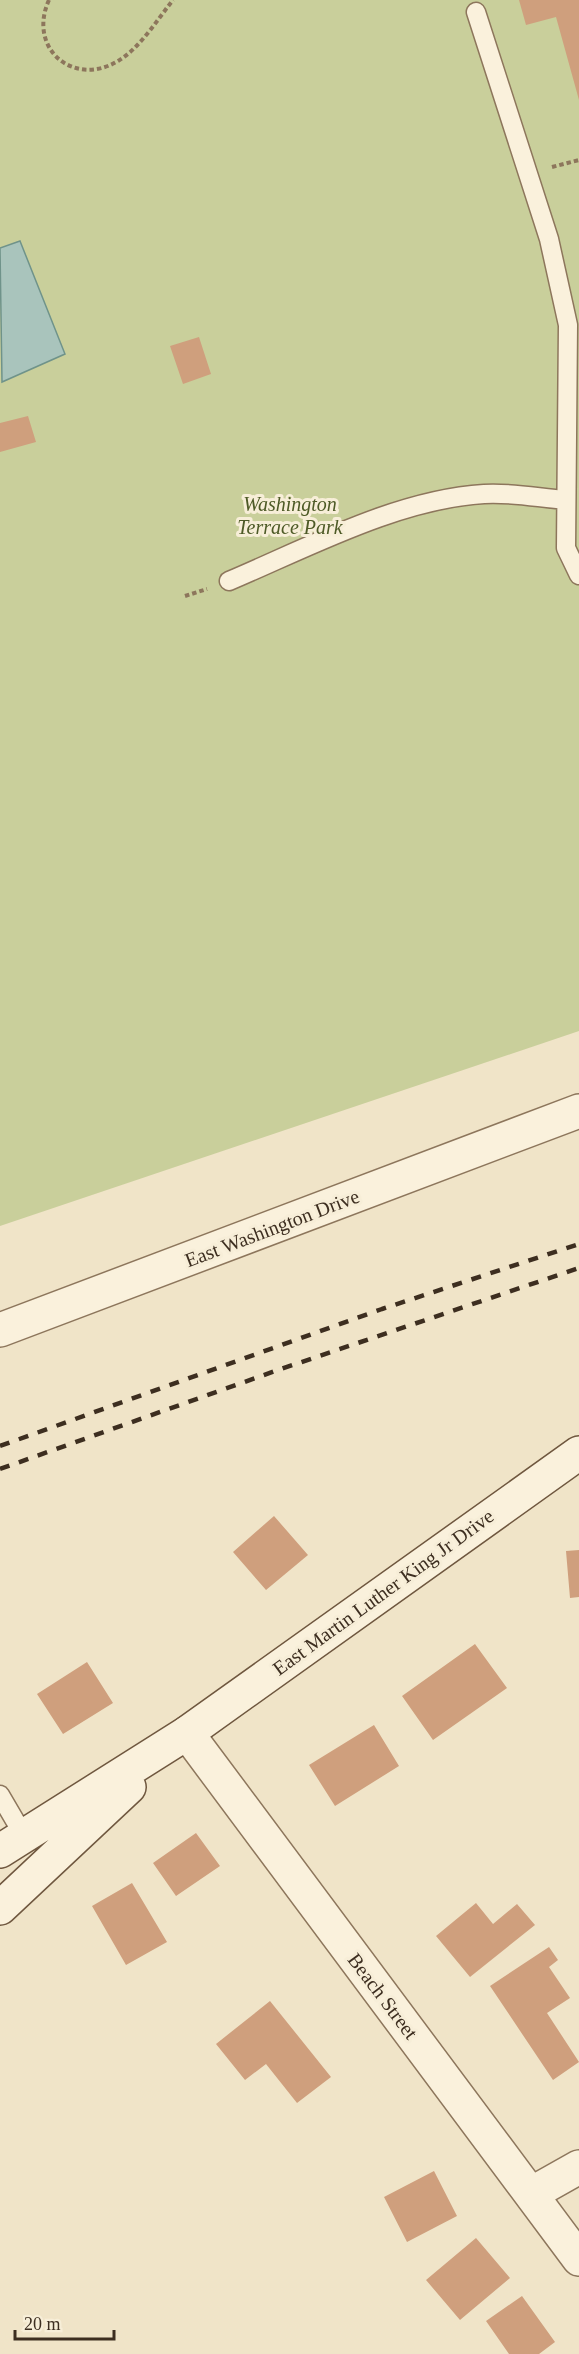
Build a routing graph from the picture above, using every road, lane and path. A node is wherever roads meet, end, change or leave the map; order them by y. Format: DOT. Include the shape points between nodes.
graph roads {
  1 [pos="49,0"];
  2 [pos="173,0"];
  3 [pos="476,12"];
  4 [pos="566,500"];
  5 [pos="579,575"];
  6 [pos="229,581"];
  7 [pos="579,1111"];
  8 [pos="0,1330"];
  9 [pos="579,1453"];
  10 [pos="187,1733"];
  11 [pos="0,1795"];
  12 [pos="12,1844"];
  13 [pos="0,1908"];
  14 [pos="579,2167"];
  15 [pos="531,2194"];
  16 [pos="579,2259"];
  1 -- 2 [label="path" via="42,28 46,45 56,58 86,69 100,68 129,54"];
  3 -- 4 [label="lane" via="549,239 568,325"];
  4 -- 5 [label="lane" via="566,548"];
  4 -- 6 [label="lane" via="486,494 418,506 374,520"];
  7 -- 8 [label="street, East Washington Drive"];
  9 -- 10 [label="street, East Martin Luther King Jr Drive"];
  10 -- 12 [label="street, East Martin Luther King Jr Drive"];
  10 -- 13 [label="street, East Martin Luther King Jr Drive"];
  10 -- 15 [label="street, Beach Street"];
  11 -- 12 [label="lane"];
  14 -- 15 [label="street"];
  15 -- 16 [label="street, Beach Street"];
}
